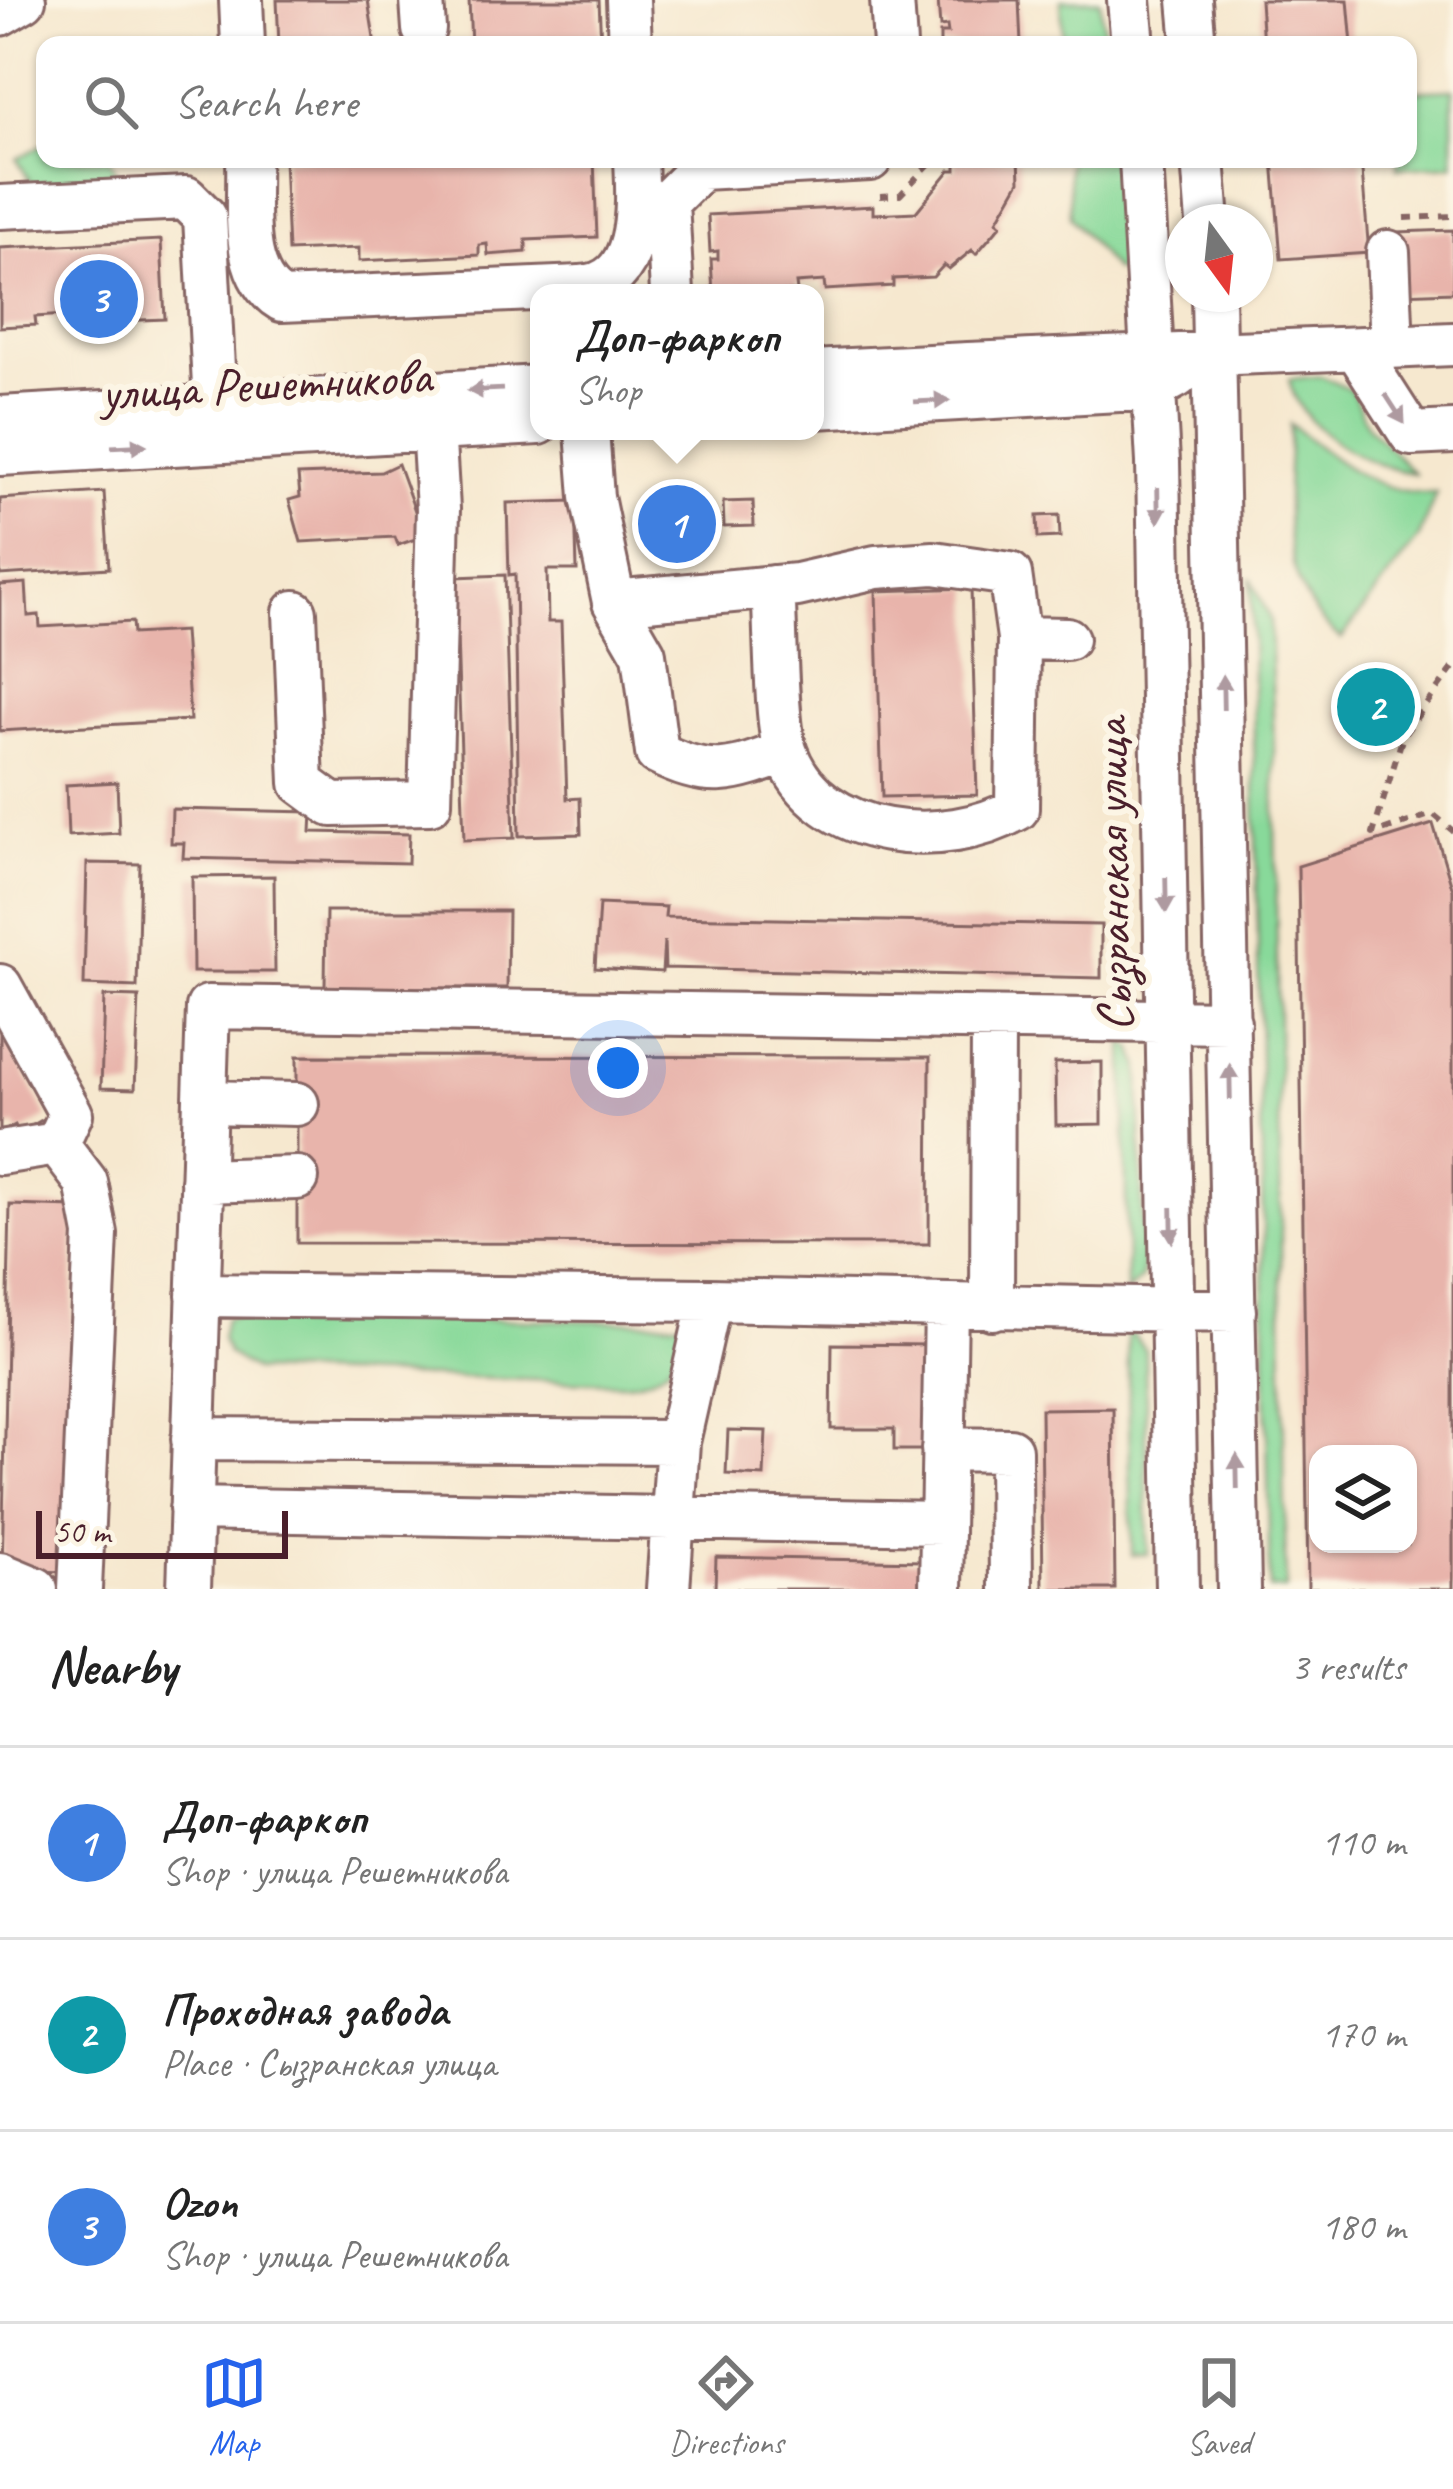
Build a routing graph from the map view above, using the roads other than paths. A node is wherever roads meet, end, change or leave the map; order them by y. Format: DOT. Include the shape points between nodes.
graph roads {
  1 [pos="24,0"];
  2 [pos="241,0"];
  3 [pos="628,0"];
  4 [pos="892,0"];
  5 [pos="1129,0"];
  6 [pos="0,14"];
  7 [pos="243,36"];
  8 [pos="630,36"];
  9 [pos="894,36"];
  10 [pos="1132,36"];
  11 [pos="248,168"];
  12 [pos="636,168"];
  13 [pos="701,168"];
  14 [pos="701,168"];
  15 [pos="1142,168"];
  16 [pos="1204,168"];
  17 [pos="873,178"];
  18 [pos="1207,204"];
  19 [pos="0,207"];
  20 [pos="1388,235"];
  21 [pos="592,284"];
  22 [pos="672,284"];
  23 [pos="530,292"];
  24 [pos="1214,312"];
  25 [pos="1453,344"];
  26 [pos="1375,348"];
  27 [pos="1215,356"];
  28 [pos="1154,370"];
  29 [pos="824,372"];
  30 [pos="530,389"];
  31 [pos="215,405"];
  32 [pos="824,406"];
  33 [pos="432,411"];
  34 [pos="0,418"];
  35 [pos="530,422"];
  36 [pos="1453,432"];
  37 [pos="588,440"];
  38 [pos="0,454"];
  39 [pos="773,587"];
  40 [pos="614,602"];
  41 [pos="295,612"];
  42 [pos="1019,638"];
  43 [pos="1067,639"];
  44 [pos="785,752"];
  45 [pos="0,986"];
  46 [pos="993,1019"];
  47 [pos="1229,1022"];
  48 [pos="1168,1024"];
  49 [pos="205,1102"];
  50 [pos="297,1104"];
  51 [pos="57,1144"];
  52 [pos="0,1153"];
  53 [pos="297,1178"];
  54 [pos="202,1181"];
  55 [pos="198,1295"];
  56 [pos="710,1300"];
  57 [pos="946,1307"];
  58 [pos="992,1308"];
  59 [pos="1234,1311"];
  60 [pos="1174,1312"];
  61 [pos="194,1439"];
  62 [pos="678,1442"];
  63 [pos="943,1449"];
  64 [pos="191,1509"];
  65 [pos="673,1518"];
  66 [pos="942,1522"];
  67 [pos="0,1574"];
  68 [pos="941,1580"];
  69 [pos="1011,1580"];
  70 [pos="77,1586"];
  71 [pos="36,1589"];
  72 [pos="189,1589"];
  73 [pos="668,1589"];
  74 [pos="1178,1589"];
  75 [pos="1239,1589"];
  1 -- 6 [label="street"];
  2 -- 7 [label="street"];
  3 -- 8 [label="street"];
  4 -- 9 [label="street"];
  5 -- 10 [label="street"];
  11 -- 23 [label="street" via="253,261 282,301"];
  12 -- 21 [label="street" via="632,244"];
  13 -- 17 [label="street"];
  14 -- 22 [label="street" via="667,202"];
  15 -- 28 [label="street, Сызранская улица"];
  16 -- 18 [label="street"];
  19 -- 31 [label="street" via="186,198 205,217"];
  20 -- 26 [label="street"];
  24 -- 27 [label="street"];
  25 -- 26 [label="street"];
  26 -- 27 [label="street"];
  26 -- 36 [label="street, one-way" via="1411,434"];
  27 -- 28 [label="street"];
  47 -- 27 [label="street, one-way"];
  28 -- 29 [label="street"];
  32 -- 28 [label="street, one-way"];
  28 -- 48 [label="street, Сызранская улица, one-way"];
  30 -- 33 [label="street, улица Решетникова, one-way"];
  31 -- 33 [label="street, улица Решетникова"];
  31 -- 34 [label="street, улица Решетникова"];
  33 -- 35 [label="street, улица Решетникова"];
  38 -- 33 [label="street, улица Решетникова, one-way"];
  33 -- 41 [label="street" via="438,509 430,803 332,805 302,783"];
  37 -- 40 [label="street"];
  39 -- 40 [label="street"];
  39 -- 42 [label="street" via="934,563 1010,574"];
  39 -- 44 [label="street"];
  40 -- 44 [label="street" via="644,655 657,753 690,770 736,771"];
  42 -- 43 [label="street"];
  42 -- 44 [label="street" via="1017,809 989,825 909,836 853,818 815,800"];
  45 -- 51 [label="street" via="71,1114"];
  46 -- 48 [label="street"];
  46 -- 49 [label="street" via="208,1006"];
  46 -- 58 [label="street"];
  47 -- 48 [label="street"];
  59 -- 47 [label="street, one-way"];
  48 -- 60 [label="street, Сызранская улица, one-way"];
  49 -- 50 [label="street"];
  49 -- 54 [label="street"];
  51 -- 52 [label="street"];
  51 -- 70 [label="street" via="86,1182 96,1234"];
  53 -- 54 [label="street"];
  54 -- 55 [label="street"];
  55 -- 56 [label="street"];
  55 -- 61 [label="street"];
  56 -- 57 [label="street"];
  56 -- 62 [label="street"];
  57 -- 58 [label="street"];
  57 -- 63 [label="street"];
  58 -- 60 [label="street"];
  59 -- 60 [label="street"];
  75 -- 59 [label="street, one-way"];
  60 -- 74 [label="street, Сызранская улица"];
  61 -- 62 [label="street"];
  61 -- 64 [label="street"];
  62 -- 65 [label="street"];
  63 -- 66 [label="street"];
  63 -- 69 [label="street" via="1010,1450"];
  64 -- 65 [label="street"];
  64 -- 72 [label="street"];
  65 -- 66 [label="street"];
  65 -- 73 [label="street"];
  66 -- 68 [label="street"];
  67 -- 71 [label="street"];
  68 -- 69 [label="street"];
}
